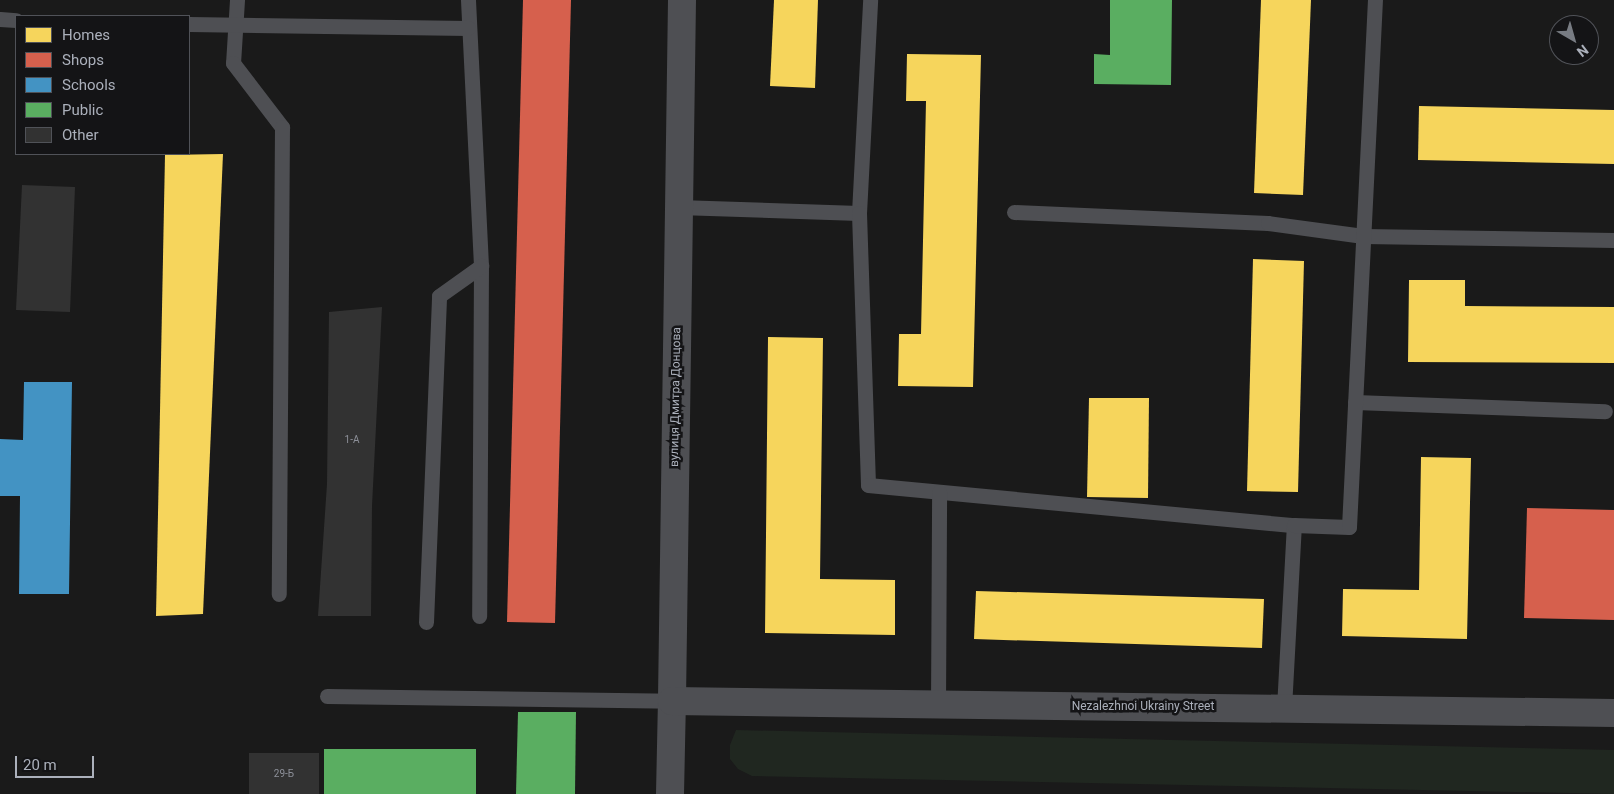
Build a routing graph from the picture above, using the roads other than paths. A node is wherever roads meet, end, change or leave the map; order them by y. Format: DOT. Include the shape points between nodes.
graph roads {
  1 [pos="237,0"];
  2 [pos="468,0"];
  3 [pos="682,0"];
  4 [pos="870,0"];
  5 [pos="1375,0"];
  6 [pos="0,20"];
  7 [pos="15,20"];
  8 [pos="190,24"];
  9 [pos="235,25"];
  10 [pos="468,28"];
  11 [pos="678,207"];
  12 [pos="1014,212"];
  13 [pos="859,213"];
  14 [pos="1363,236"];
  15 [pos="1614,240"];
  16 [pos="481,266"];
  17 [pos="1355,402"];
  18 [pos="1605,411"];
  19 [pos="938,492"];
  20 [pos="1294,525"];
  21 [pos="279,594"];
  22 [pos="478,616"];
  23 [pos="426,622"];
  24 [pos="328,696"];
  25 [pos="672,701"];
  26 [pos="938,706"];
  27 [pos="1284,708"];
  28 [pos="1614,713"];
  29 [pos="670,794"];
  1 -- 9 [label="lane"];
  2 -- 10 [label="lane"];
  3 -- 11 [label="street, вулиця Дмитра Донцова"];
  4 -- 13 [label="lane"];
  5 -- 14 [label="lane"];
  6 -- 7 [label="lane"];
  8 -- 9 [label="lane"];
  9 -- 10 [label="lane"];
  9 -- 21 [label="lane" via="233,63 282,126"];
  10 -- 16 [label="lane"];
  11 -- 13 [label="lane"];
  11 -- 25 [label="street, вулиця Дмитра Донцова"];
  12 -- 14 [label="lane" via="1268,223"];
  13 -- 19 [label="lane" via="868,485"];
  14 -- 15 [label="lane"];
  14 -- 17 [label="lane"];
  16 -- 22 [label="lane"];
  16 -- 23 [label="lane" via="439,296"];
  17 -- 18 [label="lane"];
  17 -- 20 [label="lane" via="1349,527"];
  19 -- 20 [label="lane"];
  19 -- 26 [label="lane"];
  20 -- 27 [label="lane"];
  24 -- 25 [label="lane"];
  25 -- 26 [label="street, Nezalezhnoi Ukrainy Street"];
  25 -- 29 [label="street, вулиця Дмитра Донцова"];
  26 -- 27 [label="street, Nezalezhnoi Ukrainy Street"];
  27 -- 28 [label="street, Nezalezhnoi Ukrainy Street"];
}
